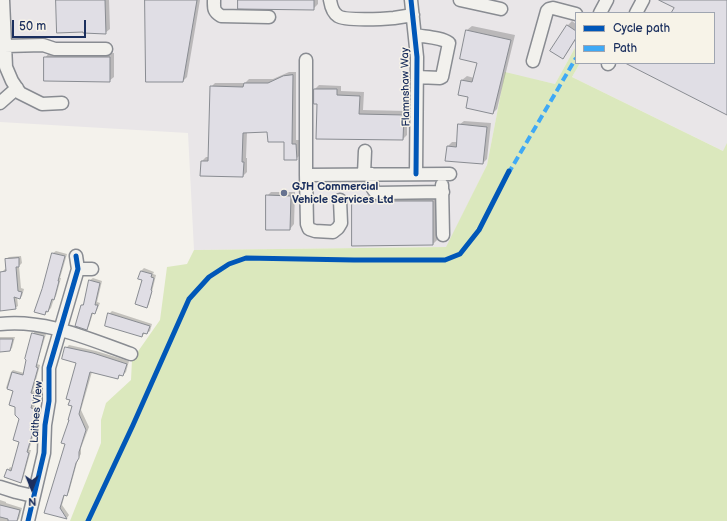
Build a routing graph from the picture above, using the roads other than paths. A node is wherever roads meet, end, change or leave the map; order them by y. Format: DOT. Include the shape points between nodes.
graph roads {
  1 [pos="2,0"];
  2 [pos="214,0"];
  3 [pos="330,0"];
  4 [pos="411,0"];
  5 [pos="460,0"];
  6 [pos="607,0"];
  7 [pos="643,0"];
  8 [pos="546,4"];
  9 [pos="501,9"];
  10 [pos="601,12"];
  11 [pos="637,12"];
  12 [pos="575,14"];
  13 [pos="413,15"];
  14 [pos="269,17"];
  15 [pos="415,35"];
  16 [pos="5,46"];
  17 [pos="106,49"];
  18 [pos="306,60"];
  19 [pos="533,61"];
  20 [pos="417,77"];
  21 [pos="17,88"];
  22 [pos="0,103"];
  23 [pos="62,103"];
  24 [pos="365,151"];
  25 [pos="306,174"];
  26 [pos="368,174"];
  27 [pos="416,174"];
  28 [pos="442,192"];
  29 [pos="340,200"];
  30 [pos="443,235"];
  31 [pos="76,256"];
  32 [pos="78,269"];
  33 [pos="92,269"];
  34 [pos="0,324"];
  35 [pos="60,329"];
  36 [pos="131,354"];
  37 [pos="0,487"];
  38 [pos="33,496"];
  39 [pos="28,521"];
  1 -- 16 [label="street"];
  2 -- 14 [label="street" via="216,13 221,16"];
  3 -- 13 [label="street" via="334,12 345,19"];
  4 -- 13 [label="street, Flamnshaw Way"];
  5 -- 9 [label="street"];
  6 -- 10 [label="street"];
  7 -- 11 [label="street"];
  8 -- 12 [label="street"];
  8 -- 19 [label="street" via="547,11"];
  13 -- 15 [label="street, Flamnshaw Way"];
  15 -- 20 [label="street, Flamnshaw Way"];
  15 -- 20 [label="street" via="441,39 449,43 442,77"];
  16 -- 17 [label="street" via="43,45 55,49"];
  16 -- 21 [label="street" via="6,67"];
  18 -- 25 [label="street"];
  20 -- 27 [label="street, Flamnshaw Way"];
  21 -- 22 [label="street"];
  21 -- 23 [label="street" via="42,104"];
  24 -- 26 [label="street"];
  25 -- 26 [label="street"];
  25 -- 29 [label="street" via="309,229 333,232 338,228 341,223"];
  26 -- 27 [label="street"];
  26 -- 28 [label="street" via="372,189 376,193"];
  27 -- 28 [label="street" via="446,174"];
  28 -- 30 [label="street"];
  31 -- 32 [label="street"];
  32 -- 33 [label="street"];
  32 -- 35 [label="street, Laithes View"];
  34 -- 35 [label="street" via="14,322"];
  35 -- 36 [label="street"];
  35 -- 38 [label="street, Laithes View" via="49,368 44,453"];
  37 -- 38 [label="street"];
  38 -- 39 [label="street, Laithes View"];
}
